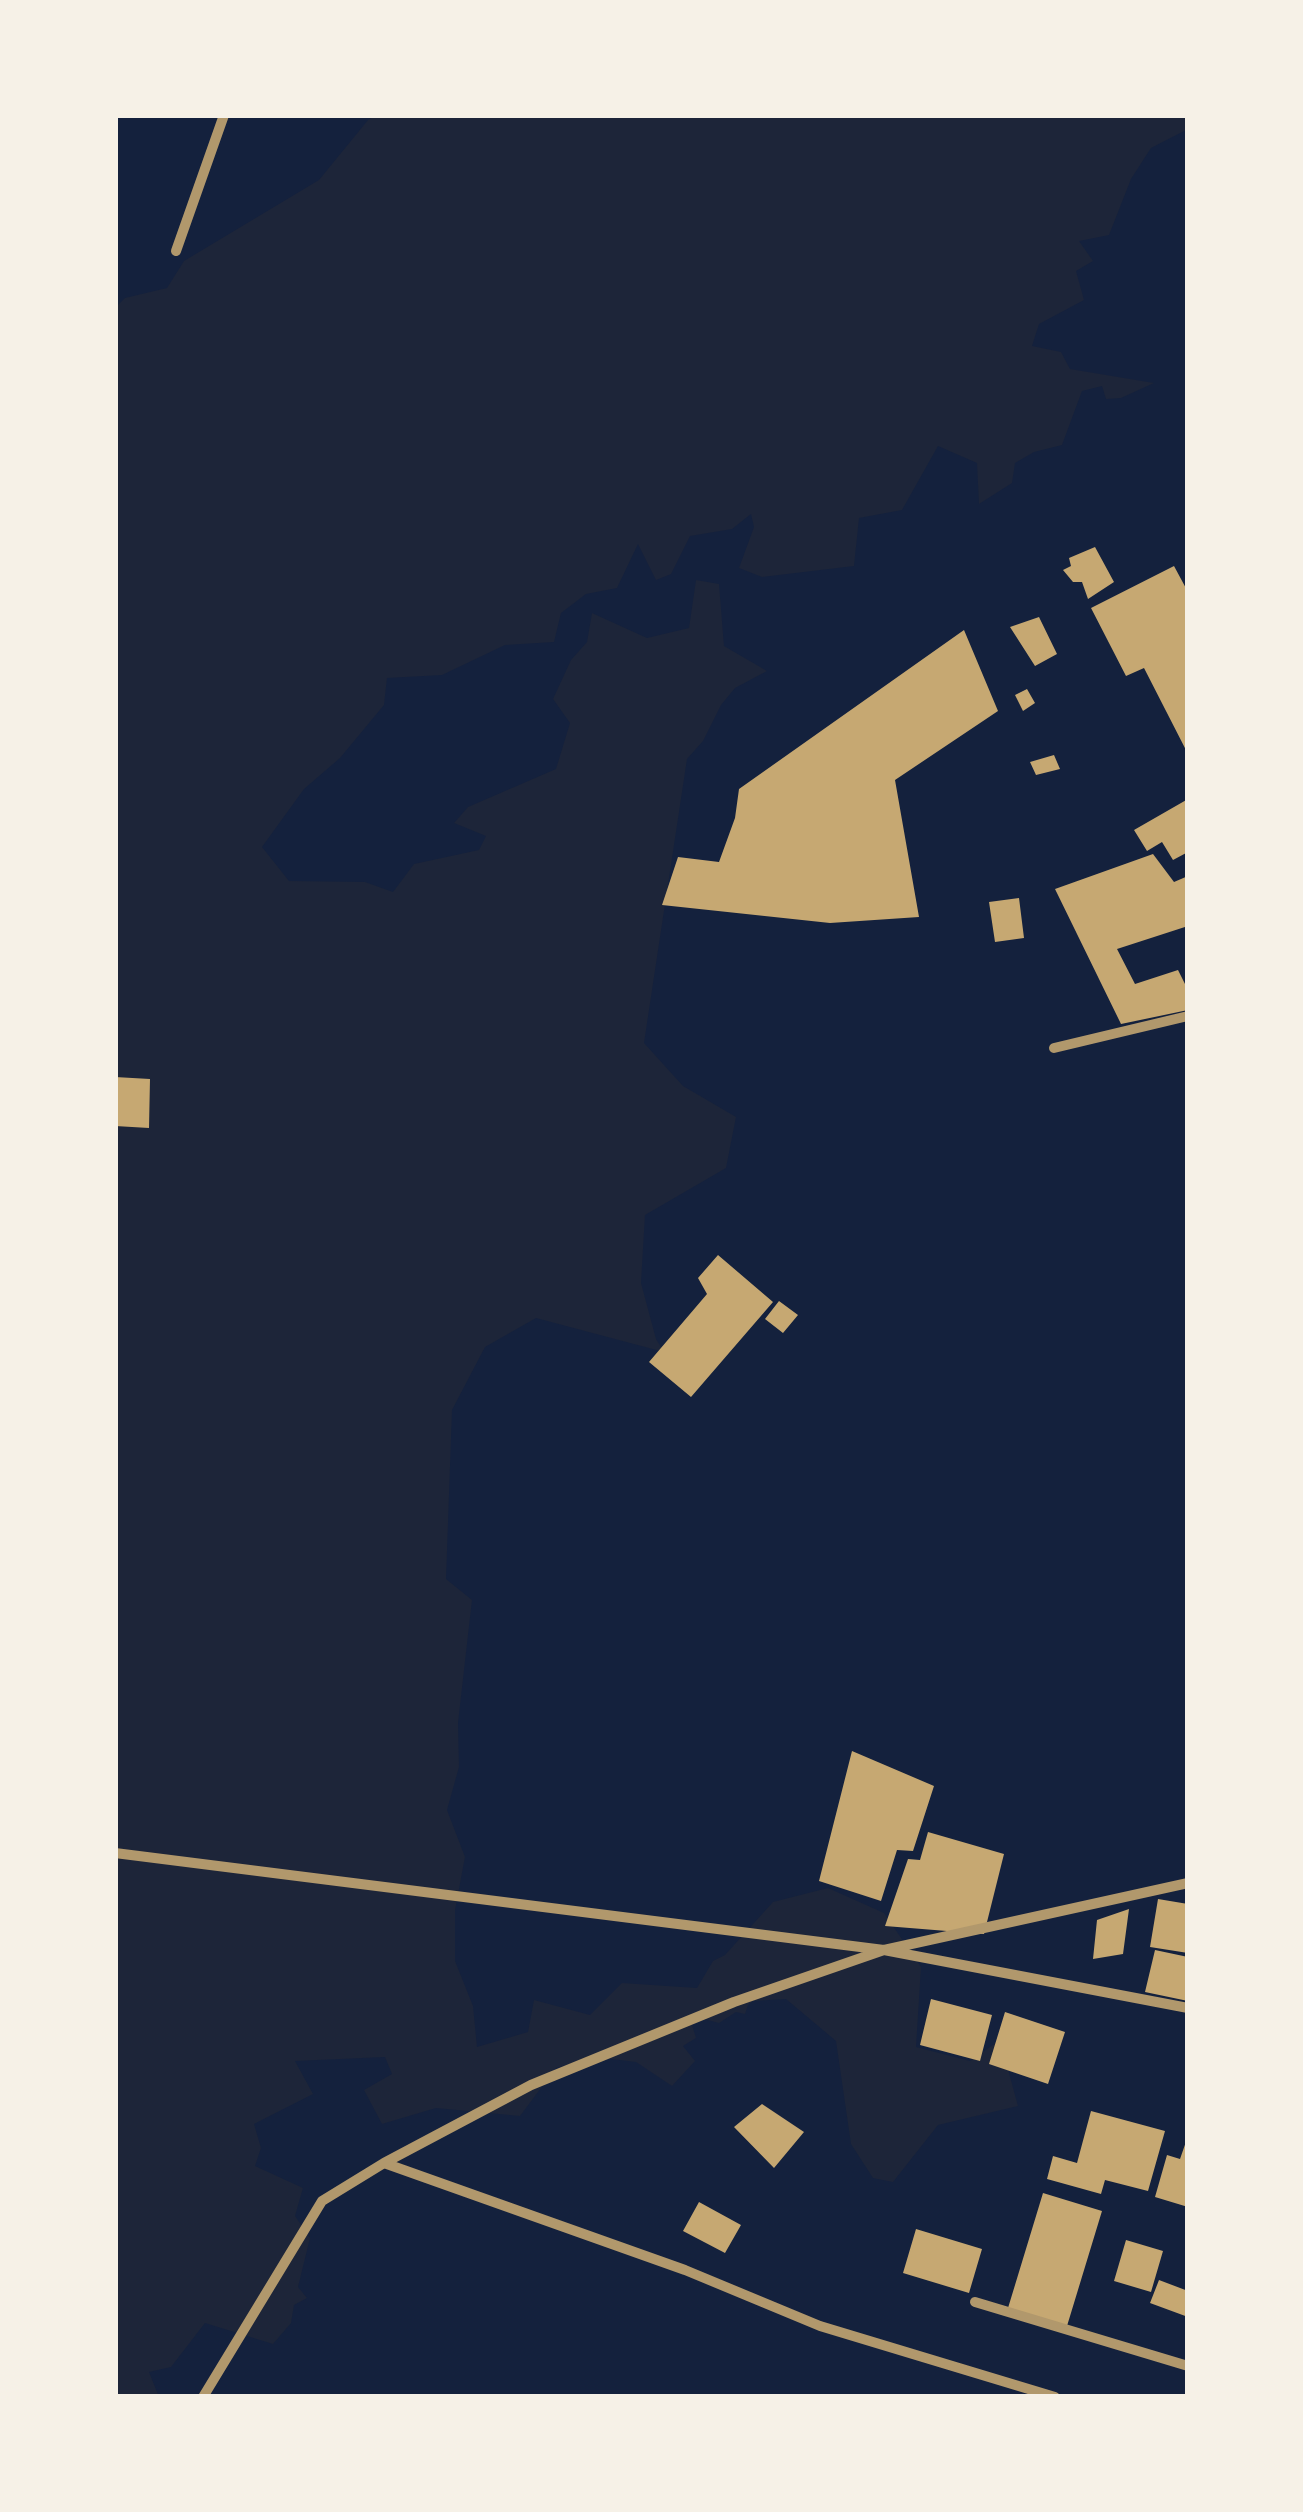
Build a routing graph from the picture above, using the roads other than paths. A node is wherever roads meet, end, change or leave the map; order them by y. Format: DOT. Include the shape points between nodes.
graph roads {
  1 [pos="224,115"];
  2 [pos="176,251"];
  3 [pos="1188,1016"];
  4 [pos="1054,1048"];
  5 [pos="115,1853"];
  6 [pos="1188,1883"];
  7 [pos="884,1950"];
  8 [pos="1188,2008"];
  9 [pos="384,2163"];
  10 [pos="975,2302"];
  11 [pos="1188,2366"];
  12 [pos="202,2397"];
  13 [pos="1055,2397"];
  1 -- 2 [label="street"];
  3 -- 4 [label="street"];
  5 -- 7 [label="street"];
  6 -- 7 [label="street"];
  7 -- 8 [label="street"];
  7 -- 9 [label="street" via="734,2002 531,2085"];
  9 -- 12 [label="street" via="322,2201"];
  9 -- 13 [label="street" via="685,2270 820,2326"];
  10 -- 11 [label="street"];
}
